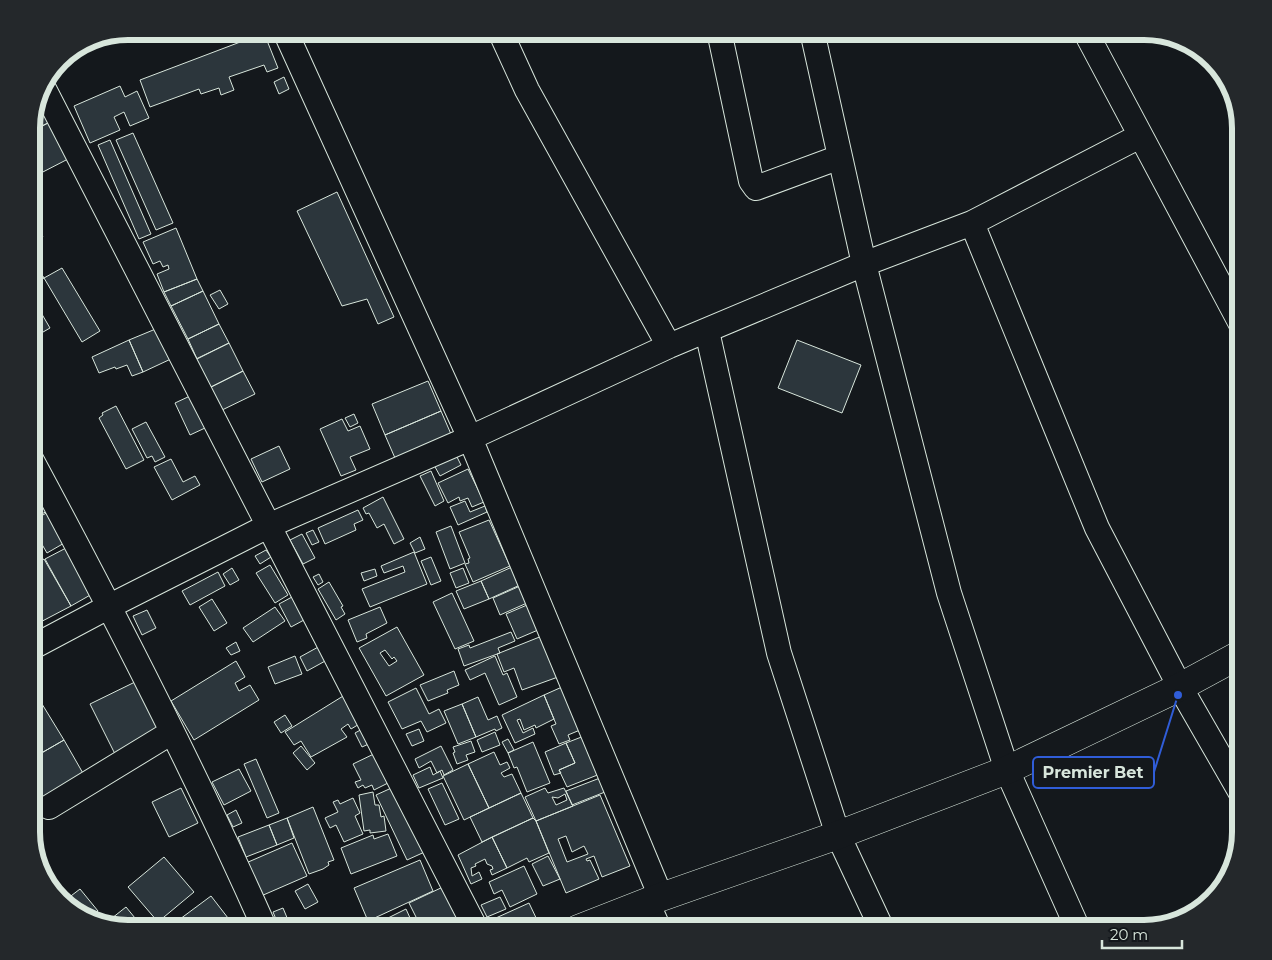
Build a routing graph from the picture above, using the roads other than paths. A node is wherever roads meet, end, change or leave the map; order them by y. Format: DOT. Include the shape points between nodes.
graph roads {
  1 [pos="293,40"];
  2 [pos="504,40"];
  3 [pos="721,40"];
  4 [pos="814,40"];
  5 [pos="1089,40"];
  6 [pos="47,94"];
  7 [pos="1140,136"];
  8 [pos="840,157"];
  9 [pos="972,223"];
  10 [pos="864,264"];
  11 [pos="1232,307"];
  12 [pos="707,331"];
  13 [pos="669,346"];
  14 [pos="470,438"];
  15 [pos="40,474"];
  16 [pos="268,526"];
  17 [pos="110,606"];
  18 [pos="40,644"];
  19 [pos="1232,659"];
  20 [pos="1180,687"];
  21 [pos="172,732"];
  22 [pos="1007,770"];
  23 [pos="1232,777"];
  24 [pos="50,807"];
  25 [pos="838,835"];
  26 [pos="654,900"];
  27 [pos="260,920"];
  28 [pos="471,920"];
  29 [pos="602,920"];
  30 [pos="657,920"];
  31 [pos="878,920"];
  32 [pos="1074,920"];
  1 -- 14 [label="street"];
  2 -- 13 [label="street" via="527,90"];
  3 -- 8 [label="street" via="751,181 756,188"];
  4 -- 8 [label="street"];
  5 -- 7 [label="street"];
  6 -- 16 [label="street"];
  7 -- 9 [label="street"];
  7 -- 11 [label="street"];
  8 -- 10 [label="street"];
  9 -- 10 [label="street"];
  9 -- 20 [label="street" via="1097,528"];
  10 -- 12 [label="street"];
  10 -- 22 [label="street" via="950,593"];
  12 -- 13 [label="street"];
  12 -- 25 [label="street" via="778,653"];
  13 -- 14 [label="street"];
  14 -- 16 [label="street"];
  14 -- 26 [label="street"];
  15 -- 17 [label="street"];
  16 -- 17 [label="street"];
  16 -- 28 [label="street"];
  17 -- 18 [label="street"];
  17 -- 21 [label="street"];
  19 -- 20 [label="street"];
  20 -- 22 [label="street"];
  20 -- 23 [label="street"];
  21 -- 24 [label="street"];
  21 -- 27 [label="street"];
  22 -- 25 [label="street"];
  22 -- 32 [label="street"];
  25 -- 26 [label="street"];
  25 -- 31 [label="street"];
  26 -- 29 [label="street"];
  26 -- 30 [label="street"];
}
